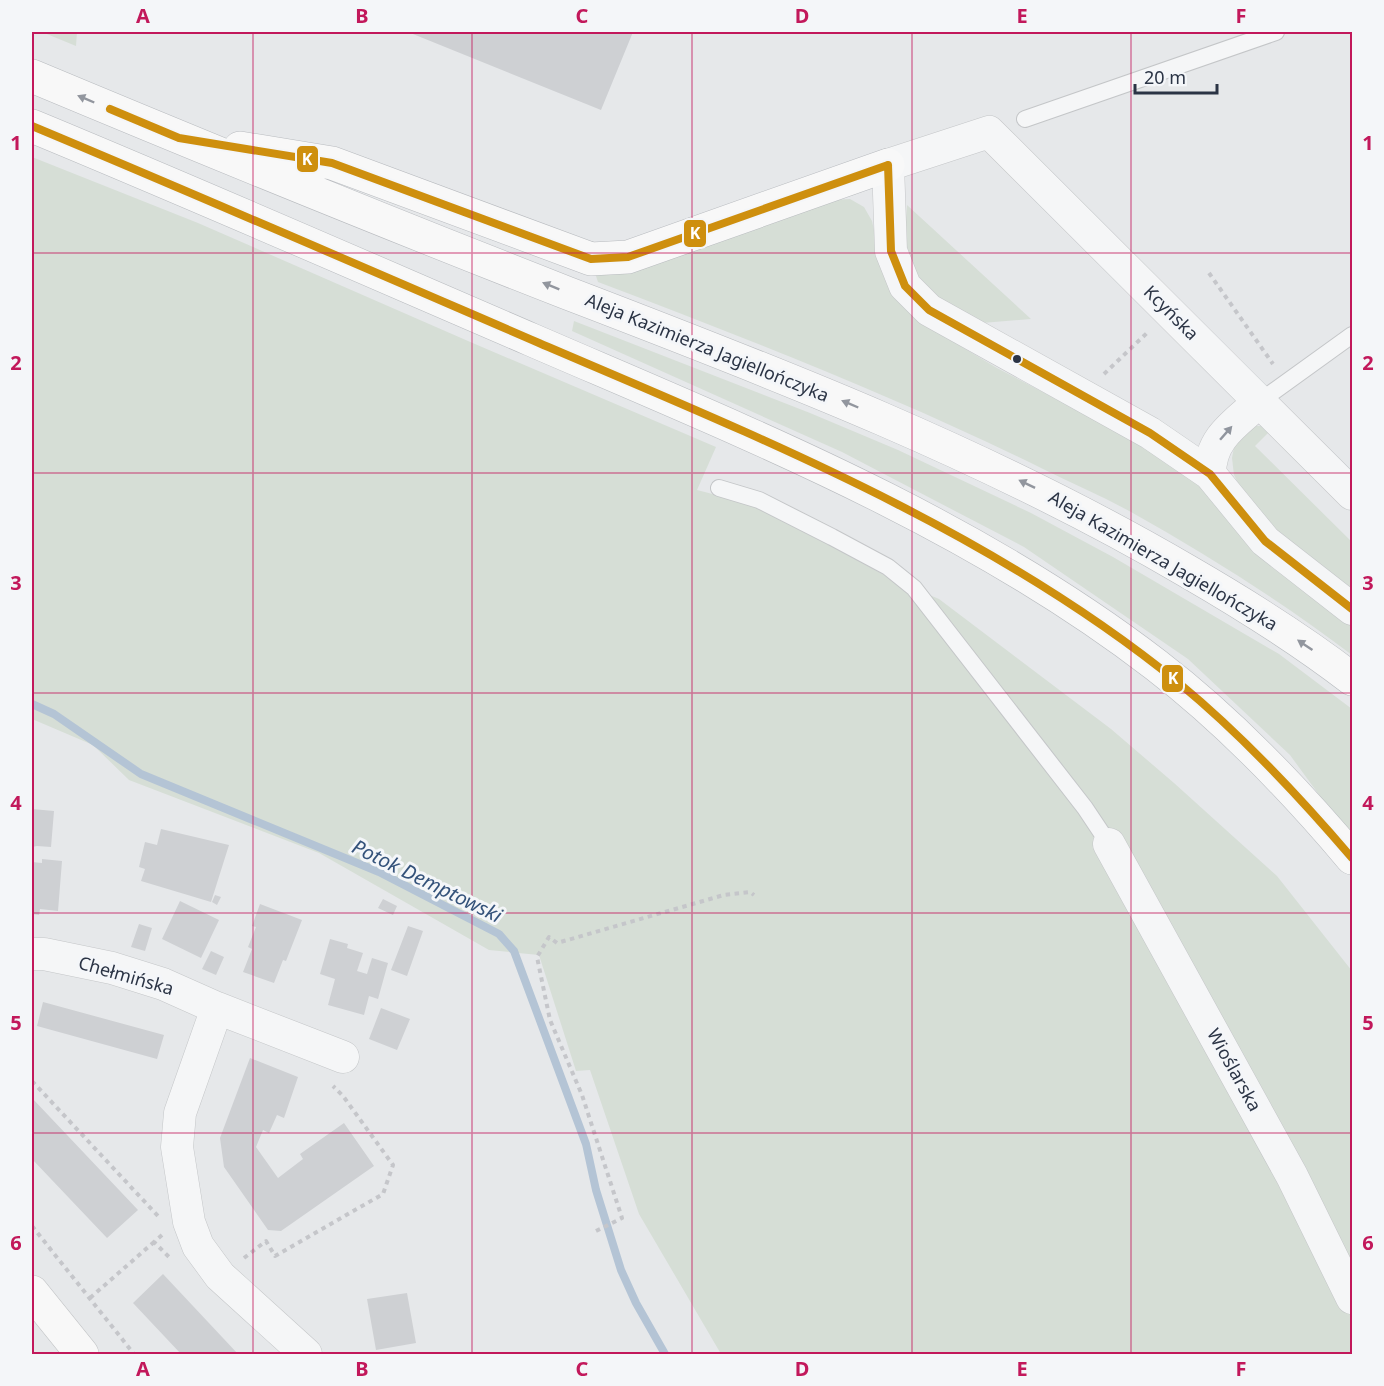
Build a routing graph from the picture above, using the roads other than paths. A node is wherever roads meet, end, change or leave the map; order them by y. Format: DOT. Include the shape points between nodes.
graph roads {
  1 [pos="1276,32"];
  2 [pos="32,76"];
  3 [pos="1025,119"];
  4 [pos="32,126"];
  5 [pos="179,138"];
  6 [pos="888,165"];
  7 [pos="1353,335"];
  8 [pos="1260,402"];
  9 [pos="1210,474"];
  10 [pos="719,488"];
  11 [pos="1353,494"];
  12 [pos="1353,609"];
  13 [pos="1353,679"];
  14 [pos="1109,844"];
  15 [pos="1353,858"];
  16 [pos="32,954"];
  17 [pos="217,1008"];
  18 [pos="343,1057"];
  19 [pos="32,1292"];
  20 [pos="1353,1298"];
  21 [pos="82,1354"];
  22 [pos="306,1354"];
  1 -- 3 [label="lane"];
  5 -- 2 [label="main road, Aleja Kazimierza Jagiellończyka, one-way"];
  4 -- 15 [label="main road" via="713,418 906,509 987,553 1068,602 1158,667 1237,734"];
  5 -- 6 [label="main road" via="332,163 591,259 628,257"];
  13 -- 5 [label="main road, Aleja Kazimierza Jagiellończyka, one-way" via="1278,626 1124,534 976,460 739,358"];
  6 -- 8 [label="street, Kcyńska" via="990,132"];
  6 -- 9 [label="street" via="891,251 905,286 928,310 1150,434"];
  7 -- 8 [label="lane"];
  9 -- 8 [label="street, one-way" via="1214,448"];
  8 -- 11 [label="street, Kcyńska"];
  9 -- 12 [label="street" via="1265,541"];
  10 -- 14 [label="lane" via="759,500 832,537 888,567 914,588"];
  14 -- 20 [label="street, Wioślarska" via="1292,1176"];
  16 -- 17 [label="street, Chełmińska" via="111,968 163,984"];
  17 -- 18 [label="street, Chełmińska"];
  17 -- 22 [label="street" via="180,1113 177,1147 189,1222 198,1246 216,1270"];
  19 -- 21 [label="main road"];
}
